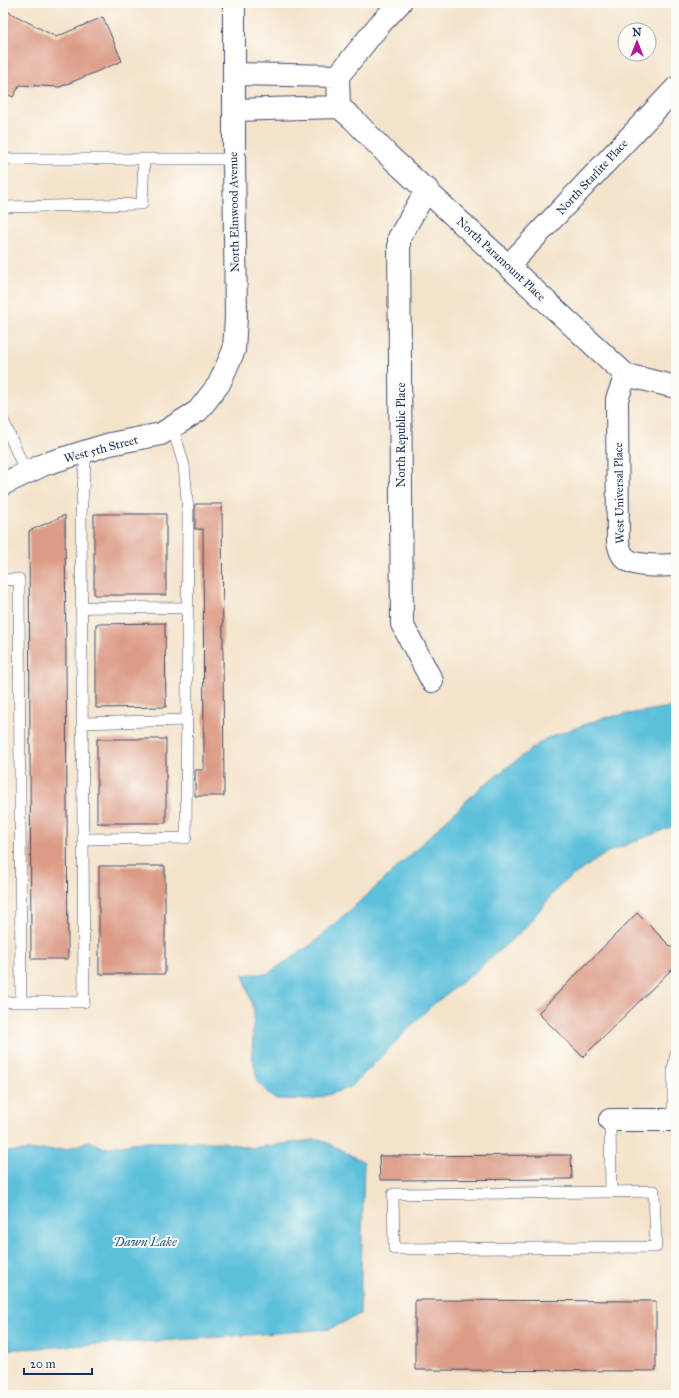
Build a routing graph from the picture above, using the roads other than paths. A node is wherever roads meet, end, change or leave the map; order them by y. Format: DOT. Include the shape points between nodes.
graph roads {
  1 [pos="234,3"];
  2 [pos="399,3"];
  3 [pos="234,74"];
  4 [pos="338,76"];
  5 [pos="676,88"];
  6 [pos="339,107"];
  7 [pos="234,110"];
  8 [pos="3,158"];
  9 [pos="144,159"];
  10 [pos="234,159"];
  11 [pos="427,189"];
  12 [pos="3,207"];
  13 [pos="508,266"];
  14 [pos="626,375"];
  15 [pos="676,387"];
  16 [pos="198,410"];
  17 [pos="3,420"];
  18 [pos="172,426"];
  19 [pos="86,452"];
  20 [pos="26,473"];
  21 [pos="3,484"];
  22 [pos="676,565"];
  23 [pos="3,580"];
  24 [pos="81,606"];
  25 [pos="187,608"];
  26 [pos="432,681"];
  27 [pos="187,720"];
  28 [pos="82,724"];
  29 [pos="83,839"];
  30 [pos="3,1002"];
  31 [pos="21,1002"];
  32 [pos="676,1053"];
  33 [pos="610,1120"];
  34 [pos="675,1120"];
  35 [pos="611,1192"];
  1 -- 3 [label="street, North Elmwood Avenue"];
  2 -- 4 [label="street"];
  3 -- 4 [label="street"];
  3 -- 7 [label="street, North Elmwood Avenue"];
  4 -- 6 [label="street"];
  5 -- 13 [label="street, North Starlite Place"];
  6 -- 7 [label="street"];
  6 -- 11 [label="street, North Paramount Place"];
  7 -- 10 [label="street, North Elmwood Avenue"];
  8 -- 9 [label="lane"];
  9 -- 10 [label="lane"];
  9 -- 12 [label="lane" via="142,204"];
  10 -- 16 [label="street, North Elmwood Avenue" via="234,350 219,384"];
  11 -- 13 [label="street, North Paramount Place"];
  11 -- 26 [label="street, North Republic Place" via="400,238 402,624"];
  13 -- 14 [label="street, North Paramount Place"];
  14 -- 15 [label="street, North Paramount Place"];
  14 -- 22 [label="street, West Universal Place" via="617,399 618,542 622,555 636,564"];
  16 -- 18 [label="street, West 5th Street"];
  17 -- 20 [label="lane"];
  18 -- 19 [label="street, West 5th Street" via="161,434 110,444"];
  18 -- 25 [label="lane" via="184,466 188,511"];
  19 -- 20 [label="street, West 5th Street" via="45,464"];
  19 -- 24 [label="lane" via="81,514"];
  20 -- 21 [label="street, West 5th Street"];
  23 -- 31 [label="lane" via="19,579"];
  24 -- 25 [label="lane"];
  24 -- 28 [label="lane"];
  25 -- 27 [label="lane"];
  27 -- 28 [label="lane"];
  27 -- 29 [label="lane" via="186,838"];
  28 -- 29 [label="lane"];
  29 -- 31 [label="lane" via="84,1002"];
  30 -- 31 [label="lane"];
  32 -- 34 [label="lane" via="673,1070"];
  33 -- 34 [label="street"];
  33 -- 35 [label="lane"];
  35 -- 35 [label="lane" via="393,1194 394,1249 656,1247 654,1191"];
}
